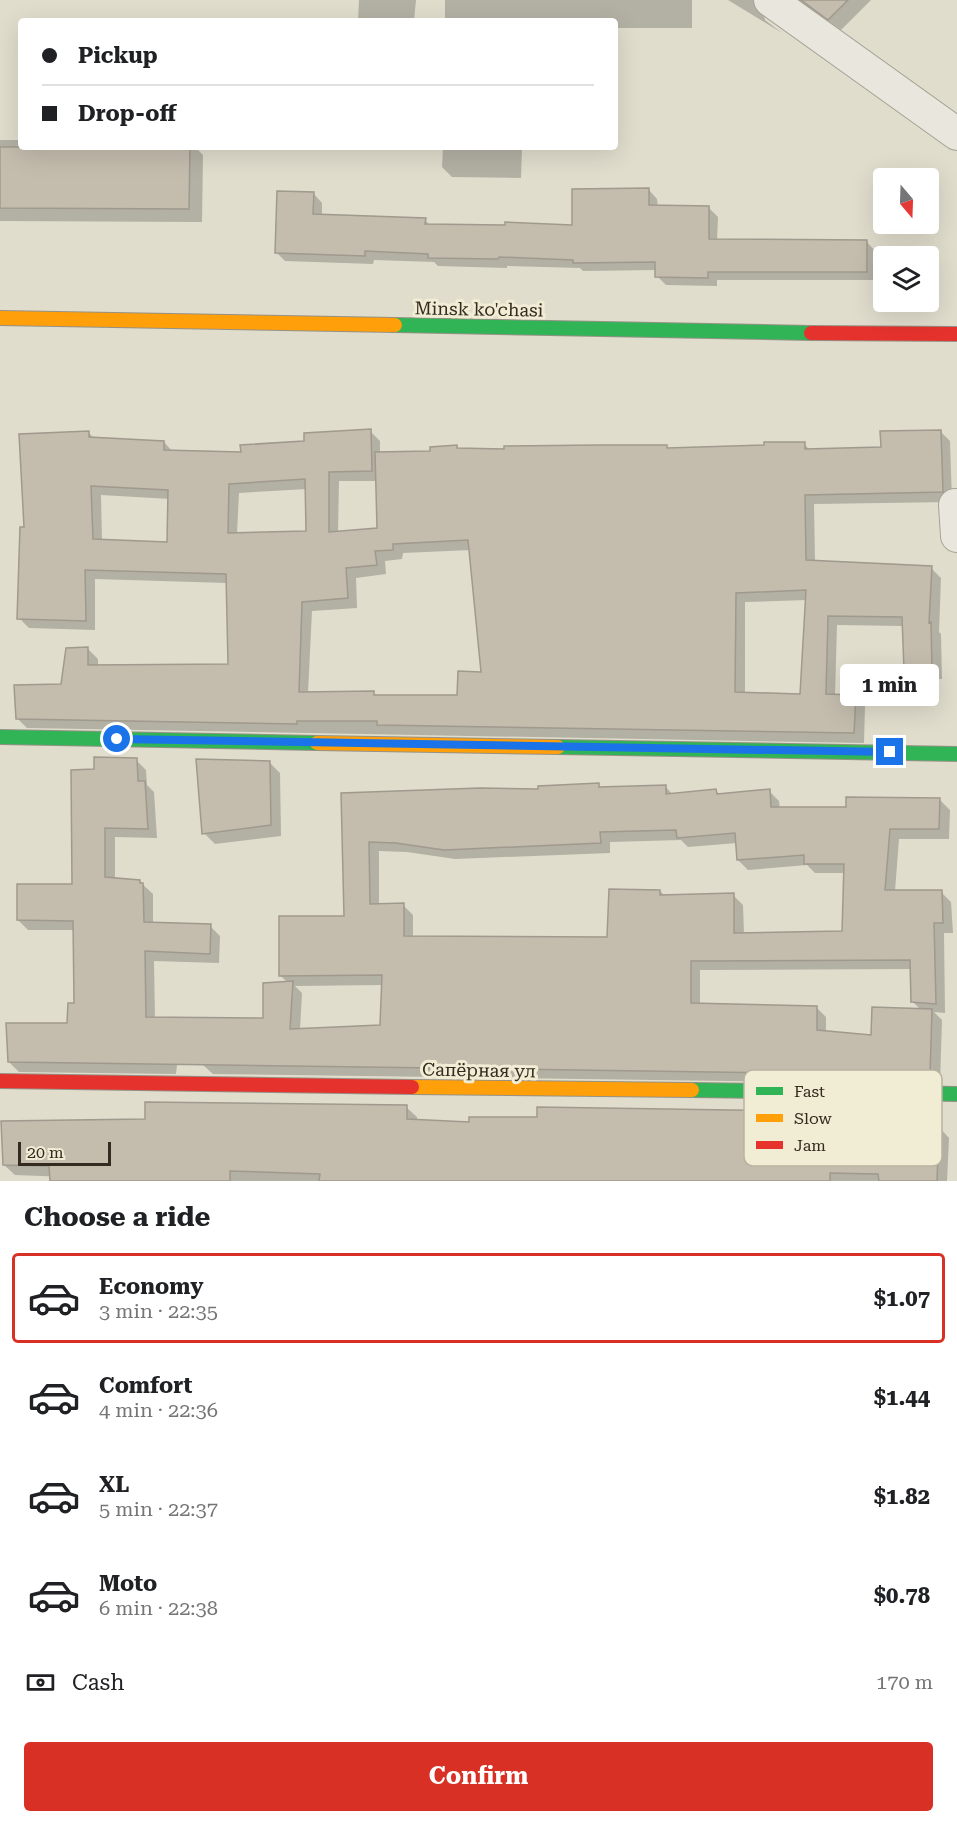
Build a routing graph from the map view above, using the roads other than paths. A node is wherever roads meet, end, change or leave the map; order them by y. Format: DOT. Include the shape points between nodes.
graph roads {
  1 [pos="770,0"];
  2 [pos="957,134"];
  3 [pos="0,318"];
  4 [pos="957,334"];
  5 [pos="955,505"];
  6 [pos="957,536"];
  7 [pos="0,737"];
  8 [pos="957,754"];
  9 [pos="0,1081"];
  10 [pos="744,1091"];
  11 [pos="942,1094"];
  12 [pos="957,1094"];
  1 -- 2 [label="street"];
  3 -- 4 [label="street, Minsk ko'chasi"];
  5 -- 6 [label="street"];
  7 -- 8 [label="street"];
  9 -- 10 [label="street, Сапёрная ул"];
  11 -- 12 [label="street, Сапёрная ул"];
}
